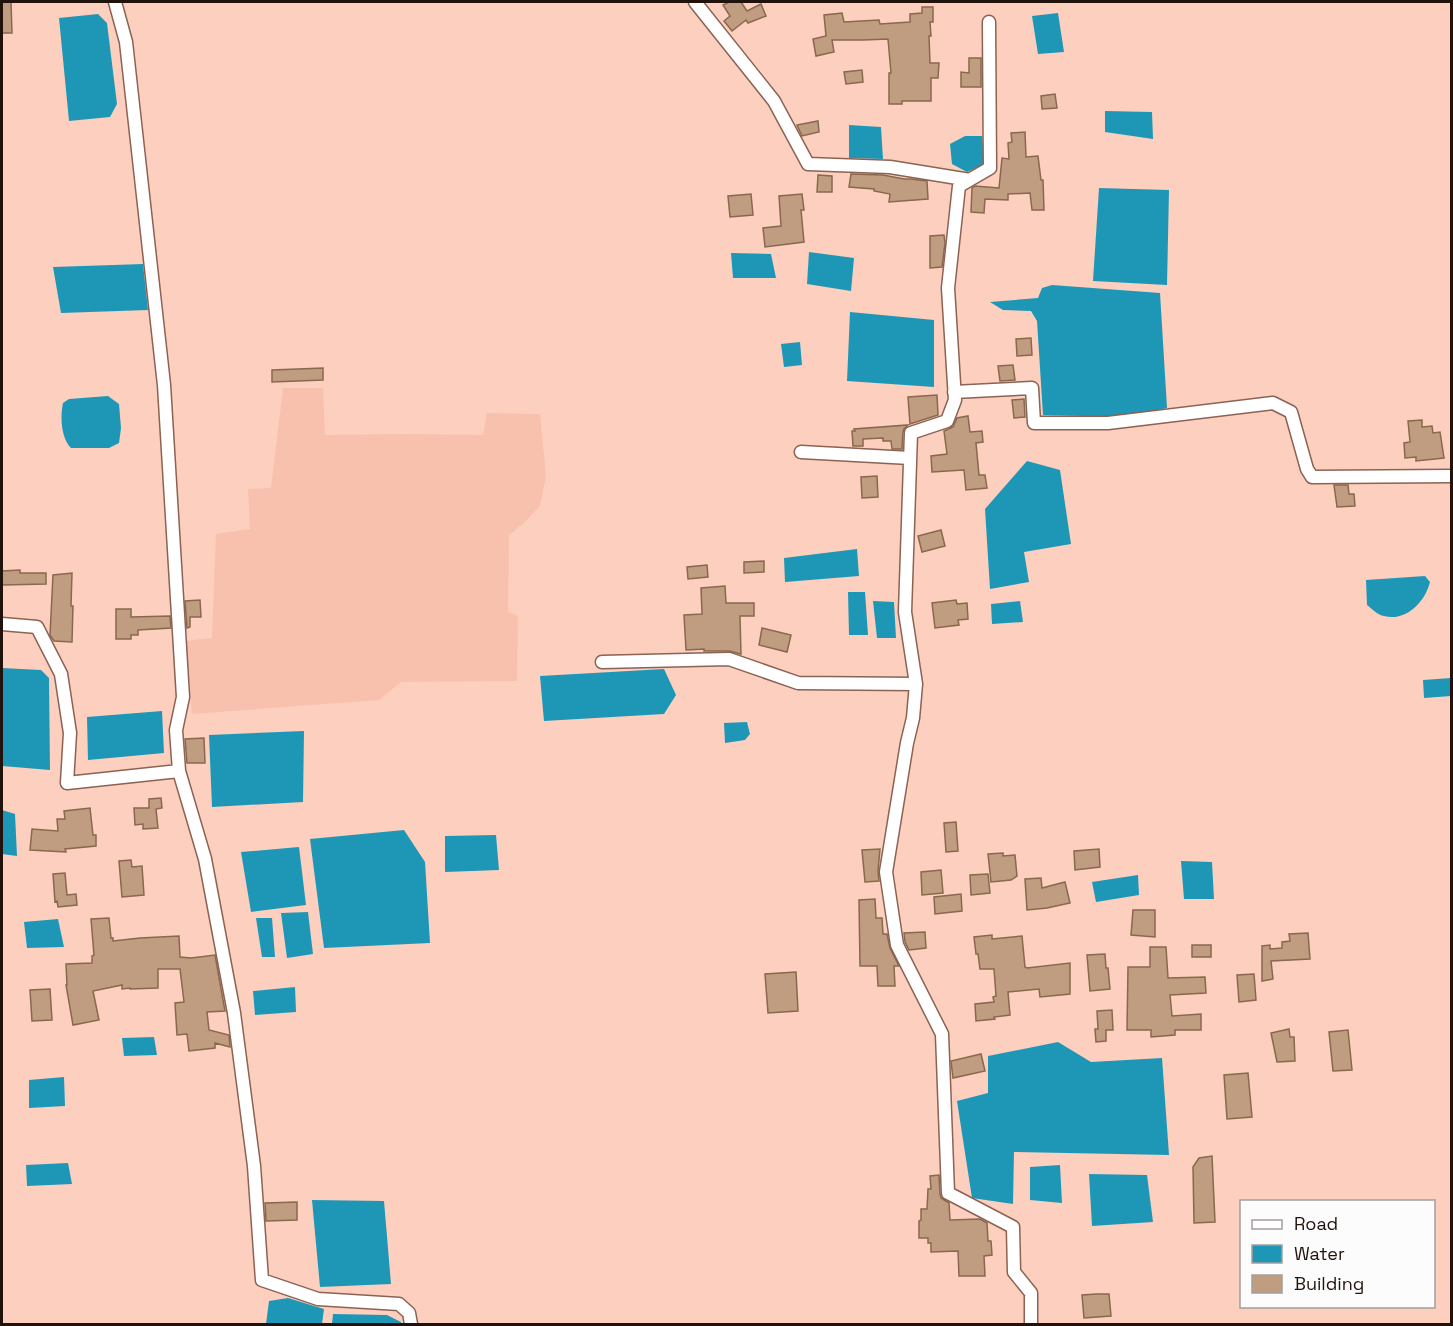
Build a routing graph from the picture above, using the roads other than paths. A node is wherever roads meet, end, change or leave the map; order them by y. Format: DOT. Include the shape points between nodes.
graph roads {
  1 [pos="115,2"];
  2 [pos="695,2"];
  3 [pos="988,22"];
  4 [pos="970,180"];
  5 [pos="954,392"];
  6 [pos="801,452"];
  7 [pos="910,458"];
  8 [pos="1452,476"];
  9 [pos="2,624"];
  10 [pos="602,662"];
  11 [pos="916,684"];
  12 [pos="179,771"];
  13 [pos="411,1324"];
  14 [pos="1031,1324"];
  1 -- 12 [label="street" via="126,42 164,385 183,697 176,730"];
  2 -- 4 [label="street" via="774,100 808,165 890,167"];
  3 -- 4 [label="street" via="990,168"];
  4 -- 5 [label="street" via="959,186 948,288"];
  5 -- 7 [label="street" via="947,421 911,434"];
  5 -- 8 [label="street" via="1032,388 1034,423 1108,423 1274,403 1290,412 1312,477"];
  6 -- 7 [label="street"];
  7 -- 11 [label="street" via="905,612"];
  9 -- 12 [label="street" via="37,627 61,674 70,733 67,783"];
  10 -- 11 [label="street" via="729,659 798,683"];
  11 -- 14 [label="street" via="886,872 897,945 942,1034 948,1193 1013,1227 1014,1272 1031,1293"];
  12 -- 13 [label="street" via="205,859 234,1013 254,1166 262,1280 318,1299 399,1304 410,1312"];
}
